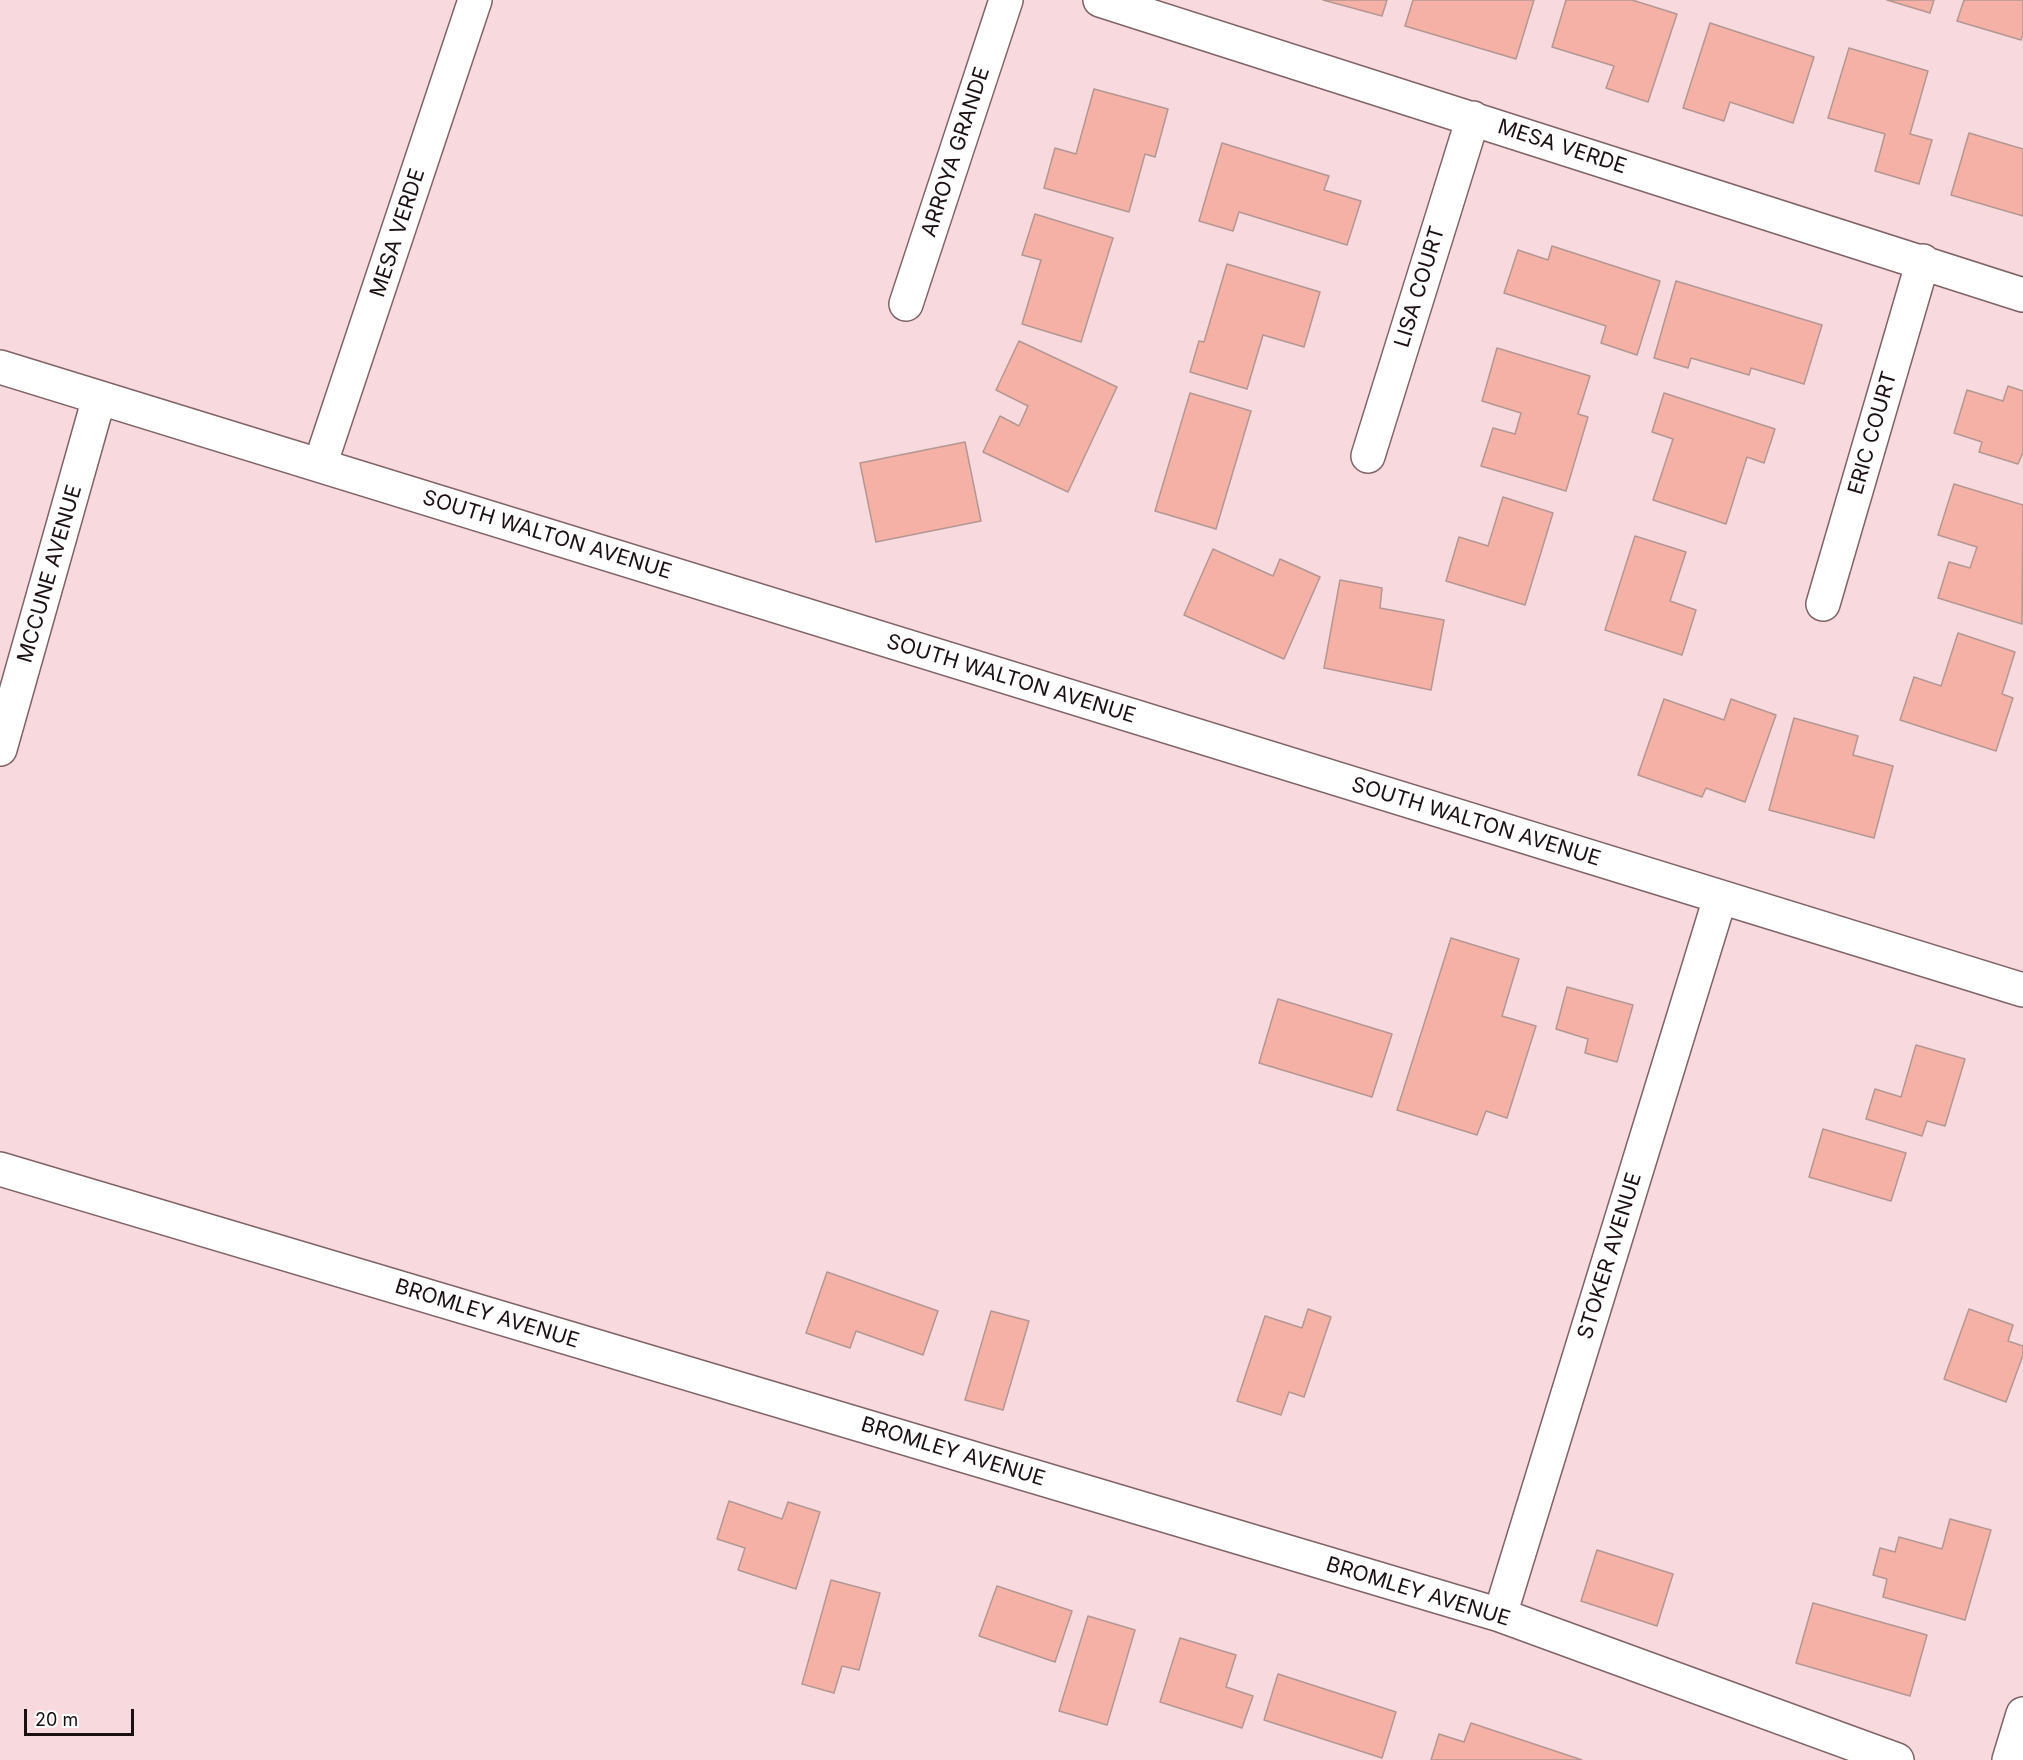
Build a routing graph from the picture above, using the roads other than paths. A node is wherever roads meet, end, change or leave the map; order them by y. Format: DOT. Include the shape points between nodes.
graph roads {
  1 [pos="475,0"];
  2 [pos="1006,0"];
  3 [pos="1100,0"];
  4 [pos="1473,118"];
  5 [pos="1923,261"];
  6 [pos="2023,295"];
  7 [pos="906,304"];
  8 [pos="0,367"];
  9 [pos="99,398"];
  10 [pos="1368,456"];
  11 [pos="320,465"];
  12 [pos="1823,604"];
  13 [pos="0,749"];
  14 [pos="1720,898"];
  15 [pos="2023,990"];
  16 [pos="0,1169"];
  17 [pos="1500,1615"];
  18 [pos="2023,1714"];
  19 [pos="1897,1760"];
  20 [pos="2009,1760"];
  1 -- 11 [label="street, MESA VERDE"];
  2 -- 7 [label="street, ARROYA GRANDE"];
  3 -- 4 [label="street, MESA VERDE"];
  4 -- 5 [label="street, MESA VERDE"];
  4 -- 10 [label="street, LISA COURT"];
  5 -- 6 [label="street, MESA VERDE"];
  5 -- 12 [label="street, ERIC COURT"];
  8 -- 9 [label="street, SOUTH WALTON AVENUE"];
  9 -- 11 [label="street, SOUTH WALTON AVENUE"];
  9 -- 13 [label="street, MCCUNE AVENUE"];
  11 -- 14 [label="street, SOUTH WALTON AVENUE"];
  14 -- 15 [label="street, SOUTH WALTON AVENUE"];
  14 -- 17 [label="street, STOKER AVENUE"];
  16 -- 17 [label="street, BROMLEY AVENUE"];
  17 -- 19 [label="street, BROMLEY AVENUE"];
  18 -- 20 [label="street"];
}
